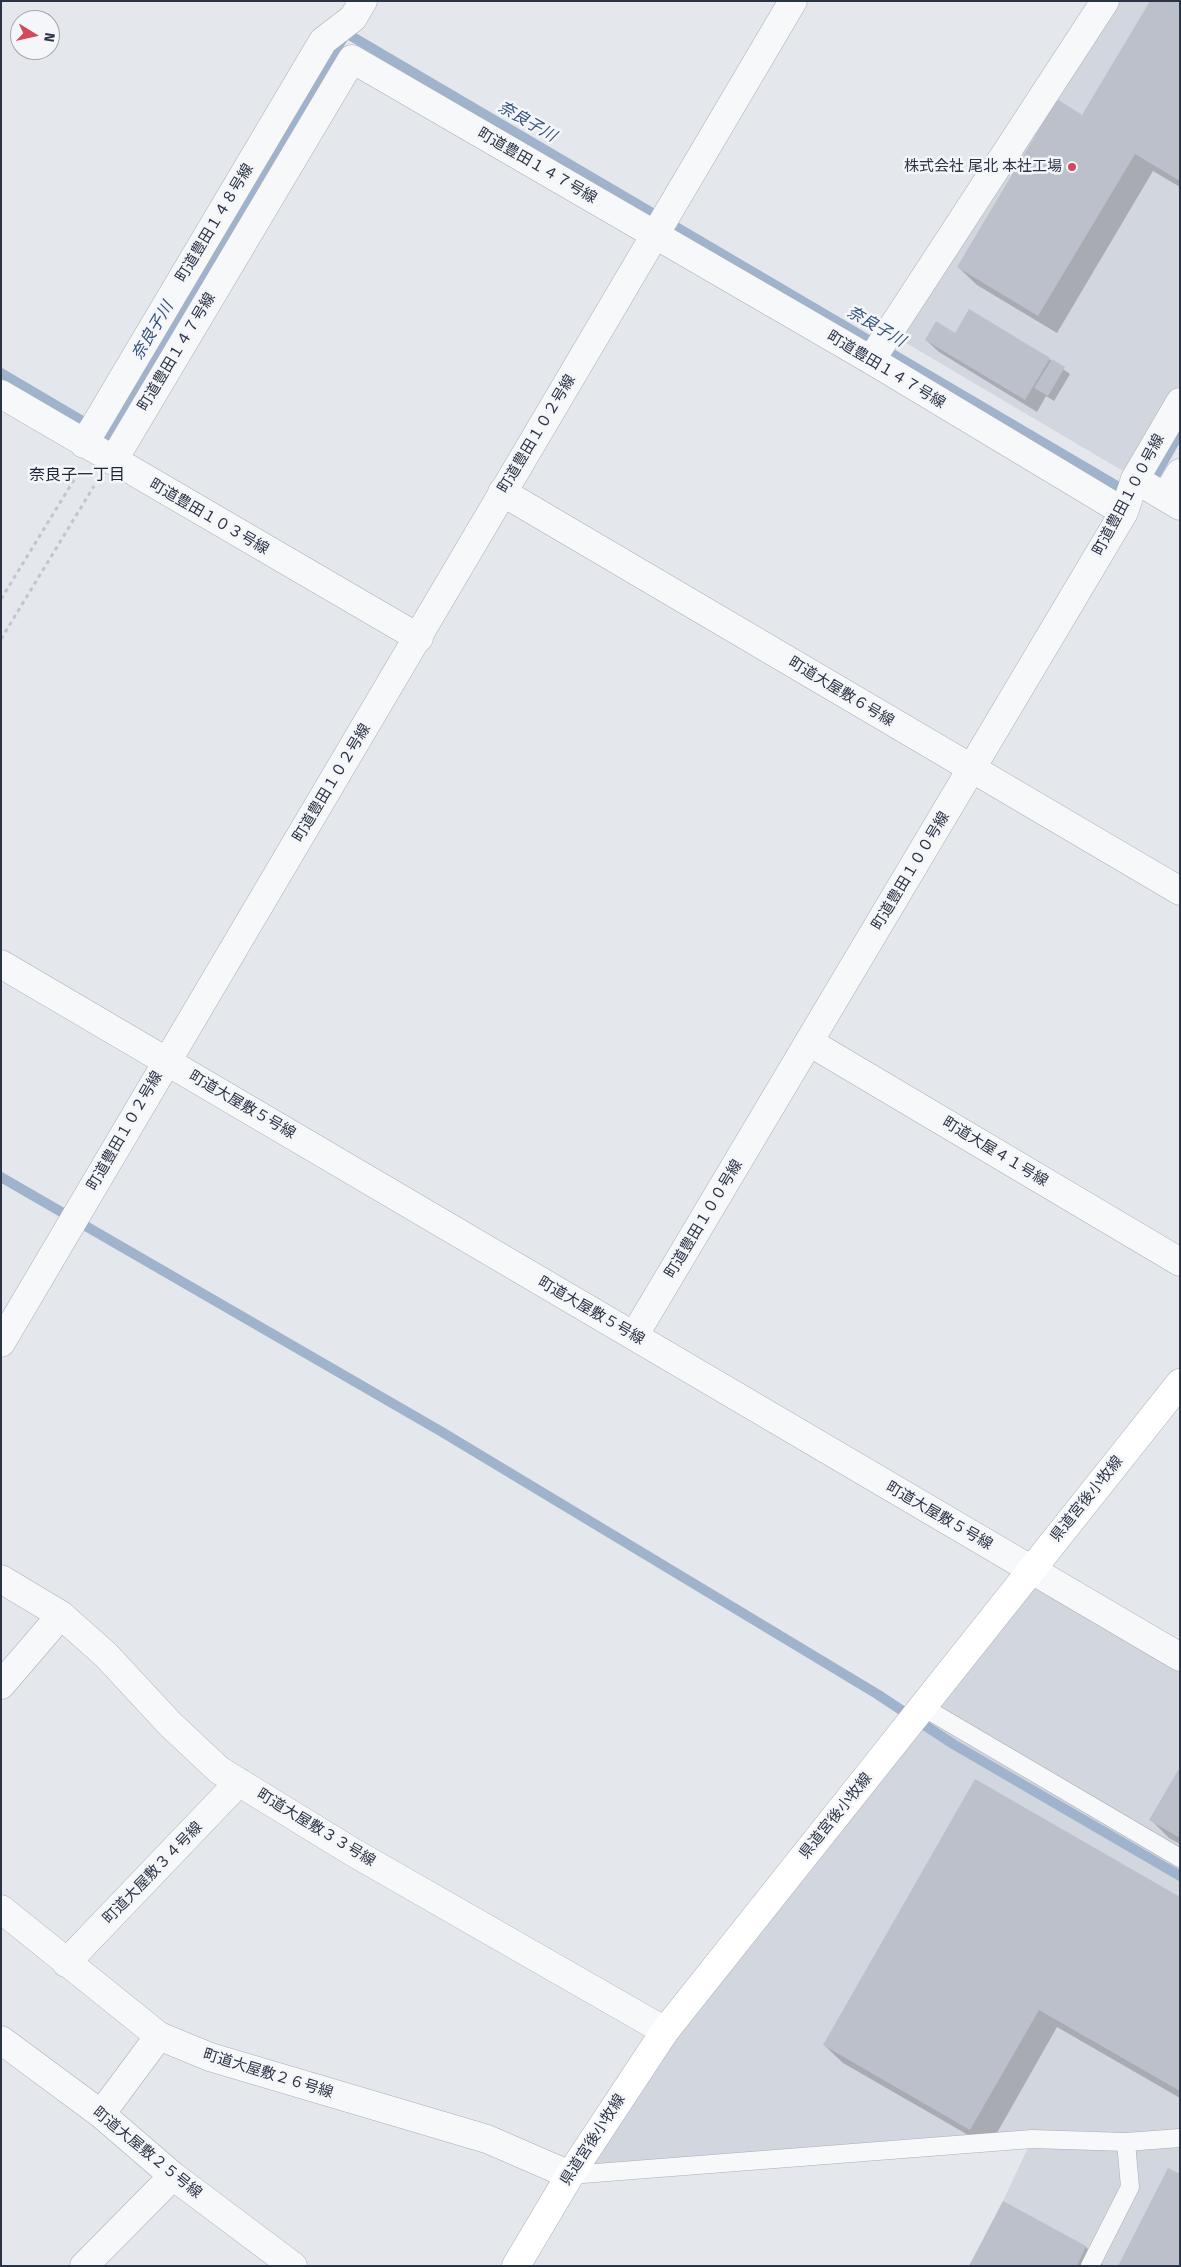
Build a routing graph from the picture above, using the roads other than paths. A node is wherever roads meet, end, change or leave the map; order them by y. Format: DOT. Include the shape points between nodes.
graph roads {
  1 [pos="363,1"];
  2 [pos="793,1"];
  3 [pos="1105,1"];
  4 [pos="328,36"];
  5 [pos="352,58"];
  6 [pos="662,225"];
  7 [pos="871,360"];
  8 [pos="1,394"];
  9 [pos="1180,402"];
  10 [pos="96,451"];
  11 [pos="1180,473"];
  12 [pos="1135,479"];
  13 [pos="502,492"];
  14 [pos="1172,501"];
  15 [pos="1124,512"];
  16 [pos="419,638"];
  17 [pos="972,769"];
  18 [pos="1180,891"];
  19 [pos="1,964"];
  20 [pos="809,1042"];
  21 [pos="166,1061"];
  22 [pos="1180,1262"];
  23 [pos="634,1336"];
  24 [pos="1,1343"];
  25 [pos="1180,1383"];
  26 [pos="1030,1570"];
  27 [pos="1,1579"];
  28 [pos="61,1616"];
  29 [pos="1180,1657"];
  30 [pos="1,1684"];
  31 [pos="923,1707"];
  32 [pos="239,1782"];
  33 [pos="1180,1858"];
  34 [pos="1,1909"];
  35 [pos="66,1963"];
  36 [pos="665,2032"];
  37 [pos="159,2036"];
  38 [pos="1,2040"];
  39 [pos="100,2114"];
  40 [pos="1180,2138"];
  41 [pos="1126,2142"];
  42 [pos="570,2175"];
  43 [pos="173,2176"];
  44 [pos="84,2266"];
  45 [pos="293,2266"];
  46 [pos="516,2266"];
  47 [pos="1090,2266"];
  1 -- 4 [label="street" via="353,18"];
  2 -- 6 [label="street, 町道豊田１０２号線"];
  3 -- 7 [label="street"];
  4 -- 5 [label="street"];
  4 -- 10 [label="street, 町道豊田１４８号線"];
  5 -- 6 [label="street, 町道豊田１４７号線"];
  5 -- 10 [label="street, 町道豊田１４７号線"];
  6 -- 7 [label="street, 町道豊田１４７号線"];
  6 -- 13 [label="street, 町道豊田１０２号線"];
  7 -- 15 [label="street, 町道豊田１４７号線"];
  8 -- 10 [label="street, 町道豊田１０３号線"];
  9 -- 12 [label="street, 町道豊田１００号線"];
  10 -- 16 [label="street, 町道豊田１０３号線"];
  11 -- 14 [label="street"];
  12 -- 14 [label="street"];
  12 -- 15 [label="street, 町道豊田１００号線"];
  13 -- 16 [label="street, 町道豊田１０２号線"];
  13 -- 17 [label="street, 町道大屋敷６号線"];
  15 -- 17 [label="street, 町道豊田１００号線"];
  16 -- 21 [label="street, 町道豊田１０２号線"];
  17 -- 18 [label="street, 町道大屋敷６号線"];
  17 -- 20 [label="street, 町道豊田１００号線"];
  19 -- 21 [label="street, 町道大屋敷５号線"];
  20 -- 22 [label="street, 町道大屋４１号線"];
  20 -- 23 [label="street, 町道豊田１００号線"];
  21 -- 23 [label="street, 町道大屋敷５号線"];
  21 -- 24 [label="street, 町道豊田１０２号線"];
  23 -- 26 [label="street, 町道大屋敷５号線"];
  25 -- 26 [label="main road, 県道宮後小牧線"];
  26 -- 29 [label="street, 町道大屋敷５号線"];
  26 -- 31 [label="main road, 県道宮後小牧線"];
  27 -- 28 [label="street, 町道大屋敷３３号線"];
  28 -- 30 [label="street"];
  28 -- 32 [label="street, 町道大屋敷３３号線" via="106,1655 170,1724 219,1770"];
  31 -- 33 [label="lane"];
  31 -- 36 [label="main road, 県道宮後小牧線"];
  32 -- 35 [label="street, 町道大屋敷３４号線"];
  32 -- 36 [label="street, 町道大屋敷３３号線" via="351,1851"];
  34 -- 35 [label="street, 町道大屋敷２６号線"];
  35 -- 37 [label="street, 町道大屋敷２６号線"];
  36 -- 42 [label="main road, 県道宮後小牧線"];
  37 -- 39 [label="street"];
  37 -- 42 [label="street, 町道大屋敷２６号線" via="210,2057 487,2139"];
  38 -- 39 [label="street, 町道大屋敷２５号線"];
  39 -- 43 [label="street, 町道大屋敷２５号線"];
  40 -- 41 [label="lane"];
  41 -- 42 [label="lane" via="1032,2139"];
  41 -- 47 [label="lane" via="1130,2187"];
  42 -- 46 [label="main road, 県道宮後小牧線"];
  43 -- 44 [label="street"];
  43 -- 45 [label="street, 町道大屋敷２５号線"];
}
